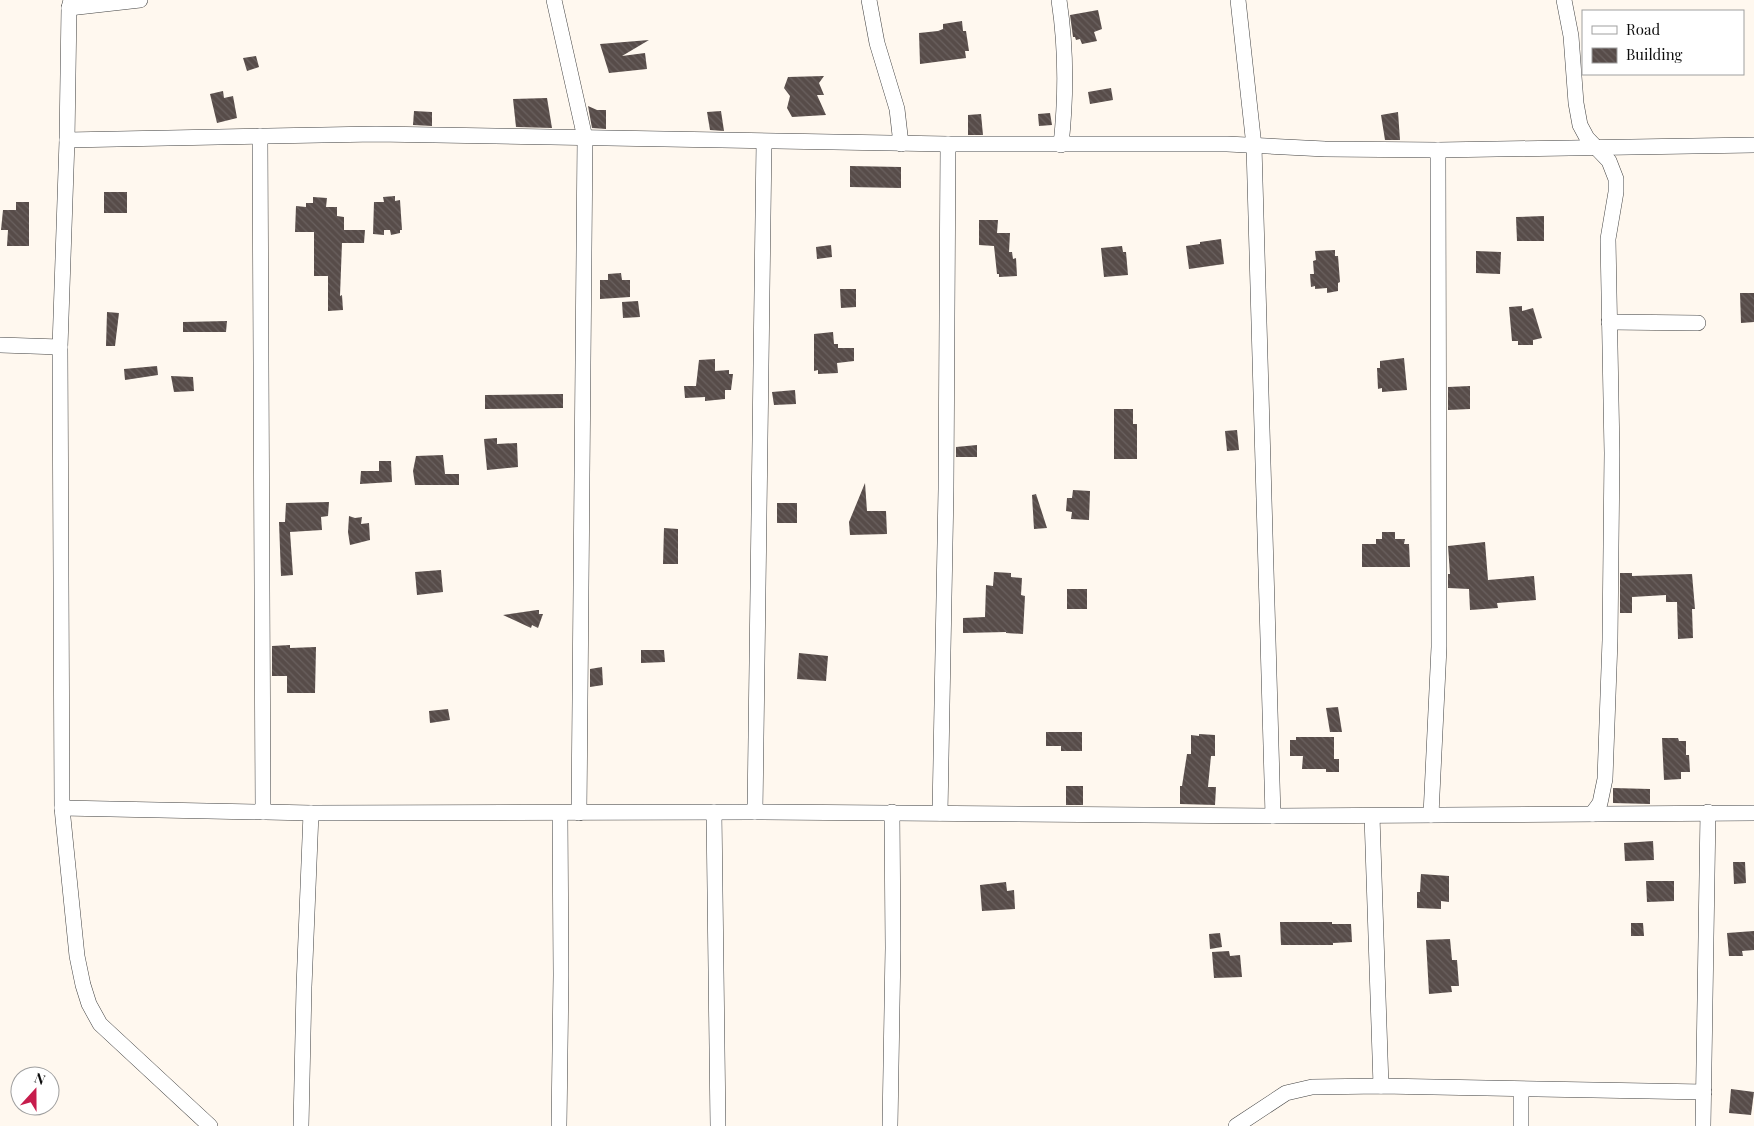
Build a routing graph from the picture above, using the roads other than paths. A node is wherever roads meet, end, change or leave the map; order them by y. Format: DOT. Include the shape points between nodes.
graph roads {
  1 [pos="140,0"];
  2 [pos="554,0"];
  3 [pos="869,0"];
  4 [pos="1059,0"];
  5 [pos="1238,0"];
  6 [pos="1564,0"];
  7 [pos="70,4"];
  8 [pos="260,136"];
  9 [pos="585,138"];
  10 [pos="67,140"];
  11 [pos="764,142"];
  12 [pos="901,144"];
  13 [pos="948,144"];
  14 [pos="1061,145"];
  15 [pos="1754,145"];
  16 [pos="1254,146"];
  17 [pos="1596,148"];
  18 [pos="1438,150"];
  19 [pos="1609,322"];
  20 [pos="1698,323"];
  21 [pos="0,345"];
  22 [pos="60,347"];
  23 [pos="62,808"];
  24 [pos="263,812"];
  25 [pos="714,812"];
  26 [pos="755,812"];
  27 [pos="892,812"];
  28 [pos="1708,812"];
  29 [pos="1754,812"];
  30 [pos="311,813"];
  31 [pos="560,813"];
  32 [pos="579,813"];
  33 [pos="940,813"];
  34 [pos="1592,814"];
  35 [pos="1431,815"];
  36 [pos="1274,816"];
  37 [pos="1372,816"];
  38 [pos="1381,1086"];
  39 [pos="1521,1090"];
  40 [pos="1704,1092"];
  41 [pos="210,1126"];
  42 [pos="301,1126"];
  43 [pos="559,1126"];
  44 [pos="718,1126"];
  45 [pos="890,1126"];
  46 [pos="1236,1126"];
  47 [pos="1521,1126"];
  48 [pos="1703,1126"];
  1 -- 7 [label="street"];
  2 -- 9 [label="street"];
  3 -- 12 [label="street" via="877,43 897,109"];
  4 -- 14 [label="street" via="1063,46"];
  5 -- 16 [label="street"];
  6 -- 17 [label="street" via="1580,125"];
  7 -- 10 [label="street"];
  8 -- 9 [label="street" via="376,134"];
  8 -- 10 [label="street"];
  8 -- 24 [label="street"];
  9 -- 11 [label="street"];
  9 -- 32 [label="street"];
  10 -- 22 [label="street"];
  11 -- 12 [label="street"];
  11 -- 26 [label="street"];
  12 -- 13 [label="street"];
  13 -- 14 [label="street"];
  13 -- 33 [label="street"];
  14 -- 16 [label="street"];
  15 -- 17 [label="street"];
  16 -- 18 [label="street"];
  16 -- 36 [label="street"];
  17 -- 18 [label="street"];
  17 -- 19 [label="street" via="1609,161 1616,179 1608,239"];
  18 -- 35 [label="street" via="1439,647"];
  19 -- 20 [label="street"];
  19 -- 34 [label="street" via="1612,453 1610,640 1605,779 1600,803"];
  21 -- 22 [label="street"];
  22 -- 23 [label="street"];
  23 -- 24 [label="street"];
  23 -- 41 [label="street" via="77,956 89,1004 100,1024"];
  24 -- 30 [label="street"];
  25 -- 26 [label="street"];
  25 -- 32 [label="street"];
  25 -- 44 [label="street"];
  26 -- 27 [label="street"];
  27 -- 33 [label="street"];
  27 -- 45 [label="street"];
  28 -- 29 [label="street"];
  28 -- 34 [label="street"];
  28 -- 40 [label="street"];
  30 -- 31 [label="street"];
  30 -- 42 [label="street"];
  31 -- 32 [label="street"];
  31 -- 43 [label="street"];
  33 -- 36 [label="street"];
  34 -- 35 [label="street"];
  35 -- 37 [label="street"];
  36 -- 37 [label="street"];
  37 -- 38 [label="street"];
  38 -- 39 [label="street"];
  38 -- 46 [label="street" via="1300,1089 1286,1094"];
  39 -- 40 [label="street"];
  39 -- 47 [label="street"];
  40 -- 48 [label="street"];
}
